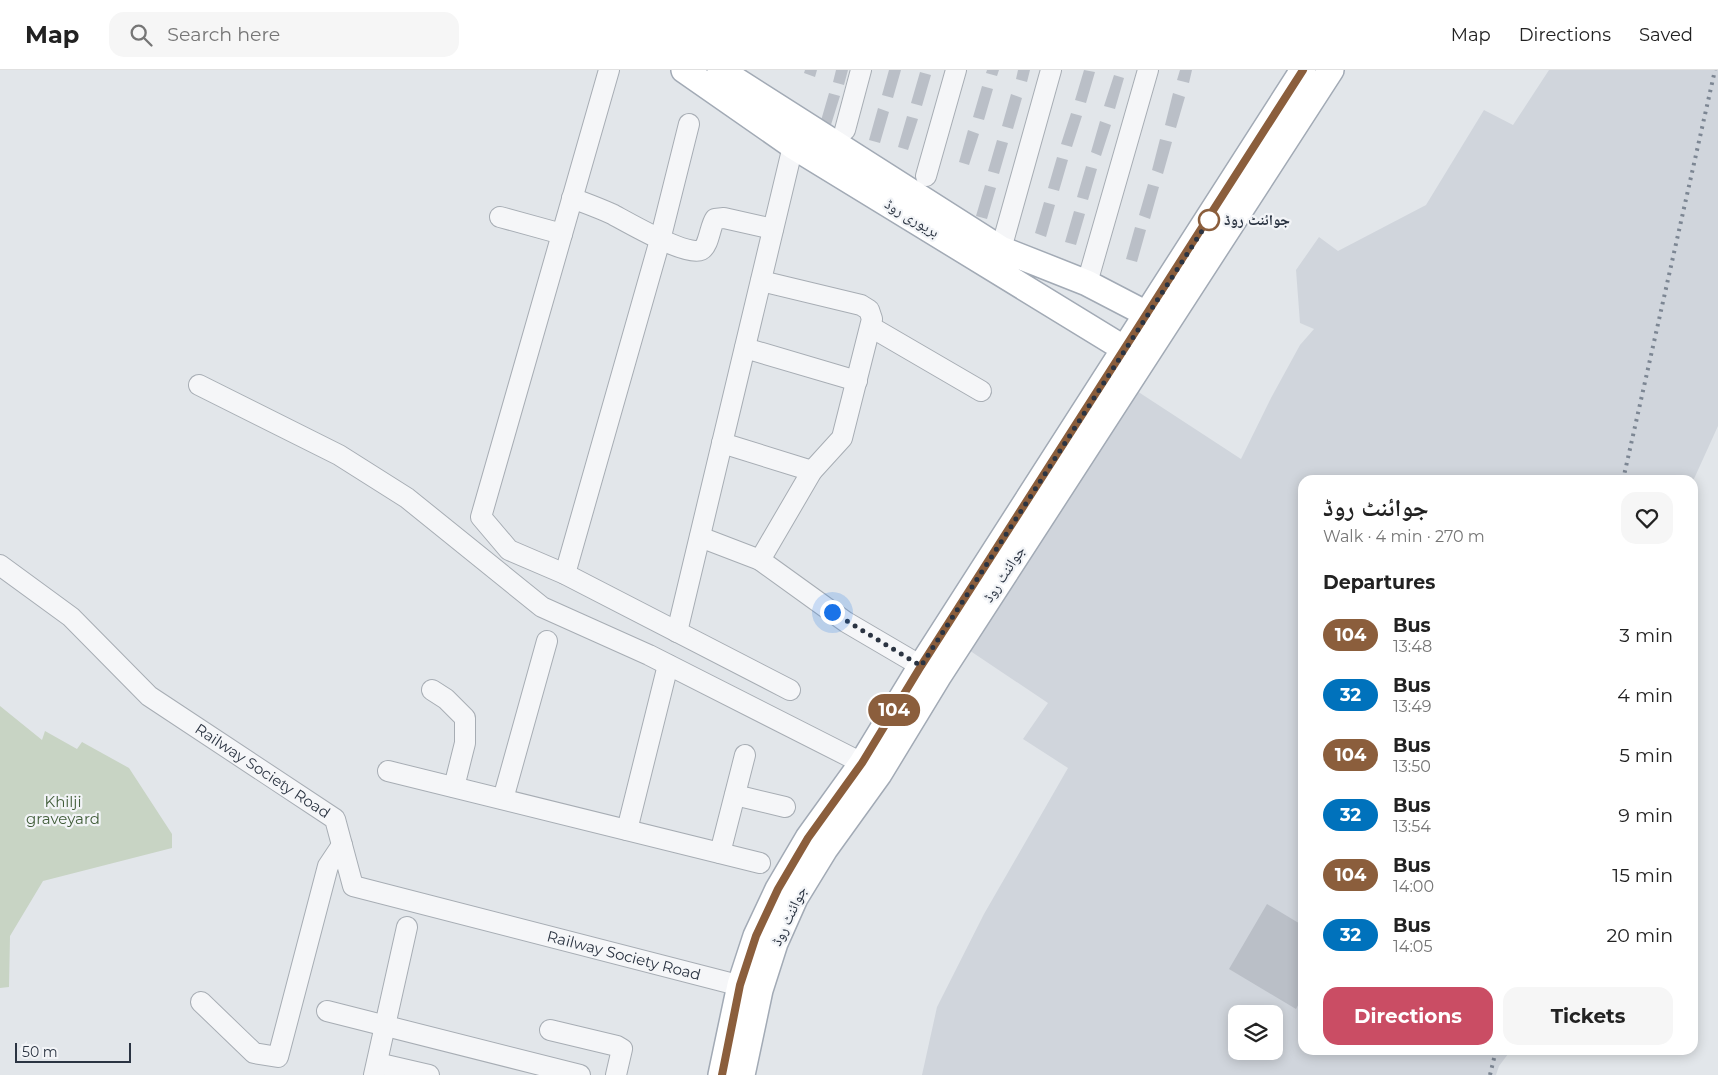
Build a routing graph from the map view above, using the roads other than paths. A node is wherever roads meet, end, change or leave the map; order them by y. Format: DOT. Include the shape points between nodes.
graph roads {
  1 [pos="609,70"];
  2 [pos="684,70"];
  3 [pos="720,70"];
  4 [pos="861,70"];
  5 [pos="956,70"];
  6 [pos="1051,70"];
  7 [pos="1148,70"];
  8 [pos="1303,70"];
  9 [pos="1331,70"];
  10 [pos="689,124"];
  11 [pos="845,130"];
  12 [pos="793,146"];
  13 [pos="926,176"];
  14 [pos="572,198"];
  15 [pos="500,217"];
  16 [pos="773,229"];
  17 [pos="562,234"];
  18 [pos="660,240"];
  19 [pos="1001,249"];
  20 [pos="761,282"];
  21 [pos="1087,283"];
  22 [pos="1157,319"];
  23 [pos="871,327"];
  24 [pos="745,348"];
  25 [pos="1135,355"];
  26 [pos="857,381"];
  27 [pos="199,385"];
  28 [pos="981,391"];
  29 [pos="722,443"];
  30 [pos="812,471"];
  31 [pos="700,537"];
  32 [pos="760,560"];
  33 [pos="0,565"];
  34 [pos="565,574"];
  35 [pos="677,632"];
  36 [pos="547,641"];
  37 [pos="668,665"];
  38 [pos="921,666"];
  39 [pos="432,690"];
  40 [pos="790,690"];
  41 [pos="745,756"];
  42 [pos="862,763"];
  43 [pos="388,770"];
  44 [pos="454,787"];
  45 [pos="735,795"];
  46 [pos="502,799"];
  47 [pos="785,807"];
  48 [pos="626,830"];
  49 [pos="342,845"];
  50 [pos="720,853"];
  51 [pos="760,863"];
  52 [pos="407,927"];
  53 [pos="750,988"];
  54 [pos="201,1002"];
  55 [pos="328,1011"];
  56 [pos="384,1025"];
  57 [pos="550,1030"];
  58 [pos="376,1069"];
  59 [pos="429,1075"];
  60 [pos="580,1075"];
  61 [pos="616,1075"];
  62 [pos="722,1075"];
  63 [pos="742,1075"];
  1 -- 14 [label="street"];
  2 -- 12 [label="main road, بریوری روڈ"];
  3 -- 19 [label="main road, بریوری روڈ"];
  4 -- 11 [label="street"];
  5 -- 13 [label="street"];
  6 -- 19 [label="street"];
  7 -- 21 [label="street"];
  8 -- 22 [label="main road, جوائنٹ روڈ"];
  9 -- 22 [label="main road, جوائنٹ روڈ"];
  10 -- 18 [label="street"];
  12 -- 16 [label="street"];
  12 -- 25 [label="main road, بریوری روڈ"];
  14 -- 17 [label="street"];
  14 -- 18 [label="street"];
  15 -- 17 [label="street"];
  16 -- 18 [label="street" via="724,218 715,219 710,226 701,251 694,252"];
  16 -- 20 [label="street"];
  17 -- 34 [label="street" via="481,517 509,550"];
  18 -- 34 [label="street"];
  19 -- 21 [label="main road, بریوری روڈ"];
  20 -- 23 [label="street" via="862,305 869,310"];
  20 -- 24 [label="street"];
  21 -- 22 [label="main road, بریوری روڈ"];
  22 -- 25 [label="main road, جوائنٹ روڈ"];
  23 -- 26 [label="street"];
  23 -- 28 [label="street"];
  24 -- 26 [label="street"];
  24 -- 29 [label="street"];
  25 -- 38 [label="main road, جوائنٹ روڈ"];
  25 -- 53 [label="main road, جوائنٹ روڈ" via="878,774 809,874"];
  26 -- 30 [label="street" via="842,438"];
  27 -- 37 [label="street" via="339,455 407,498 542,607"];
  29 -- 30 [label="street"];
  29 -- 31 [label="street"];
  30 -- 32 [label="street"];
  31 -- 32 [label="street"];
  31 -- 35 [label="street"];
  32 -- 38 [label="street" via="846,622"];
  33 -- 49 [label="street, Railway Society Road" via="71,618 149,696 335,819"];
  34 -- 35 [label="street"];
  35 -- 40 [label="street"];
  36 -- 46 [label="street"];
  37 -- 42 [label="street"];
  37 -- 48 [label="street"];
  38 -- 42 [label="main road, جوائنٹ روڈ"];
  39 -- 44 [label="street" via="465,718 464,742"];
  41 -- 45 [label="street"];
  42 -- 53 [label="main road, جوائنٹ روڈ" via="808,838 778,889 756,936"];
  43 -- 44 [label="street"];
  44 -- 46 [label="street"];
  45 -- 47 [label="street"];
  45 -- 50 [label="street"];
  46 -- 48 [label="street"];
  48 -- 50 [label="street"];
  49 -- 53 [label="street, Railway Society Road" via="353,886"];
  49 -- 54 [label="street" via="328,866 278,1057 254,1053"];
  50 -- 51 [label="street"];
  52 -- 56 [label="street"];
  53 -- 62 [label="main road, جوائنٹ روڈ"];
  53 -- 63 [label="main road, جوائنٹ روڈ"];
  55 -- 56 [label="street"];
  56 -- 58 [label="street"];
  56 -- 60 [label="street"];
  57 -- 61 [label="street" via="617,1046 622,1050"];
  58 -- 59 [label="street"];
}
